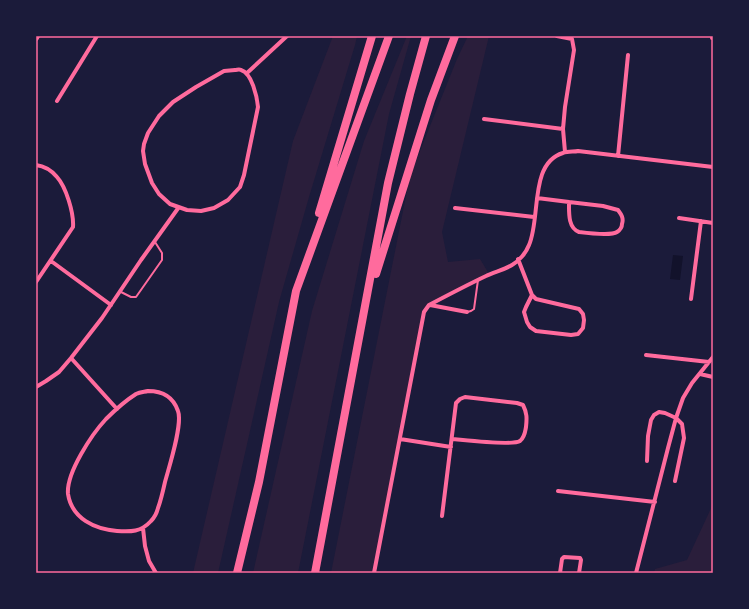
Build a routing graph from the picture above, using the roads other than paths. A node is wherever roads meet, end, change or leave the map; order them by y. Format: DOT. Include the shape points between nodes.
graph roads {
  1 [pos="97,36"];
  2 [pos="287,36"];
  3 [pos="372,36"];
  4 [pos="389,36"];
  5 [pos="426,36"];
  6 [pos="455,36"];
  7 [pos="557,36"];
  8 [pos="628,55"];
  9 [pos="247,73"];
  10 [pos="57,101"];
  11 [pos="484,119"];
  12 [pos="563,129"];
  13 [pos="565,152"];
  14 [pos="618,156"];
  15 [pos="36,165"];
  16 [pos="713,167"];
  17 [pos="537,198"];
  18 [pos="569,202"];
  19 [pos="179,207"];
  20 [pos="455,208"];
  21 [pos="534,217"];
  22 [pos="679,218"];
  23 [pos="701,221"];
  24 [pos="713,223"];
  25 [pos="154,241"];
  26 [pos="518,259"];
  27 [pos="51,261"];
  28 [pos="478,280"];
  29 [pos="36,282"];
  30 [pos="296,291"];
  31 [pos="120,292"];
  32 [pos="532,295"];
  33 [pos="691,300"];
  34 [pos="111,305"];
  35 [pos="429,305"];
  36 [pos="365,307"];
  37 [pos="467,312"];
  38 [pos="646,355"];
  39 [pos="71,358"];
  40 [pos="713,358"];
  41 [pos="709,362"];
  42 [pos="700,374"];
  43 [pos="713,377"];
  44 [pos="36,387"];
  45 [pos="117,408"];
  46 [pos="676,418"];
  47 [pos="400,439"];
  48 [pos="452,439"];
  49 [pos="451,447"];
  50 [pos="647,461"];
  51 [pos="675,481"];
  52 [pos="558,491"];
  53 [pos="655,502"];
  54 [pos="442,516"];
  55 [pos="143,528"];
  56 [pos="156,573"];
  57 [pos="238,573"];
  58 [pos="315,573"];
  59 [pos="374,573"];
  60 [pos="560,573"];
  61 [pos="579,573"];
  62 [pos="636,573"];
  1 -- 10 [label="street"];
  2 -- 9 [label="street"];
  3 -- 30 [label="highway"];
  4 -- 30 [label="highway"];
  5 -- 36 [label="highway" via="388,183"];
  6 -- 36 [label="highway" via="431,100"];
  7 -- 12 [label="street" via="572,39 574,50"];
  8 -- 14 [label="street"];
  9 -- 19 [label="street" via="252,80 258,107 240,187 228,200 214,208 201,211"];
  9 -- 19 [label="street" via="242,70 224,71 196,87 173,102 159,116 148,133 143,151 152,183 170,204"];
  11 -- 12 [label="street"];
  12 -- 13 [label="street"];
  13 -- 14 [label="street"];
  13 -- 17 [label="street" via="556,156 547,165 541,175"];
  14 -- 16 [label="street"];
  15 -- 27 [label="street" via="50,170 58,177 69,201 74,221 74,227"];
  17 -- 18 [label="street"];
  17 -- 21 [label="street"];
  18 -- 18 [label="street" via="618,210 622,214 622,226 619,231 611,234 579,232 571,223"];
  19 -- 25 [label="street"];
  20 -- 21 [label="street"];
  21 -- 26 [label="street" via="530,244"];
  22 -- 23 [label="street"];
  23 -- 24 [label="street"];
  23 -- 33 [label="street"];
  25 -- 31 [label="street"];
  25 -- 31 [label="lane" via="162,253 162,260 136,297"];
  26 -- 28 [label="street" via="512,265"];
  26 -- 32 [label="street"];
  27 -- 29 [label="street"];
  27 -- 34 [label="street"];
  28 -- 35 [label="street"];
  28 -- 37 [label="lane" via="474,309"];
  30 -- 57 [label="highway" via="259,482"];
  31 -- 34 [label="street"];
  32 -- 32 [label="street" via="536,299 578,309 583,314 583,328 578,334 571,336 536,331 526,322 524,312"];
  34 -- 39 [label="street"];
  35 -- 37 [label="street"];
  35 -- 47 [label="street" via="424,312"];
  36 -- 58 [label="highway"];
  38 -- 41 [label="street"];
  39 -- 44 [label="street" via="59,372"];
  39 -- 45 [label="street"];
  40 -- 41 [label="street"];
  41 -- 42 [label="street"];
  42 -- 43 [label="street"];
  42 -- 46 [label="street" via="683,398"];
  45 -- 55 [label="street" via="105,420 78,459 68,493 77,513 96,527 130,532"];
  45 -- 55 [label="street" via="137,394 157,391 166,394 178,411 175,444 158,509 152,520"];
  46 -- 50 [label="street" via="665,413 654,414 649,431"];
  46 -- 51 [label="street" via="682,424 684,438"];
  46 -- 53 [label="street"];
  47 -- 49 [label="street"];
  47 -- 59 [label="street"];
  48 -- 48 [label="street" via="492,443 520,441 524,435 527,417 524,406 466,397 460,399 456,403"];
  48 -- 49 [label="street"];
  49 -- 54 [label="street"];
  52 -- 53 [label="street"];
  53 -- 62 [label="street"];
  55 -- 56 [label="street" via="149,561"];
  60 -- 61 [label="street" via="564,557 580,558"];
}
